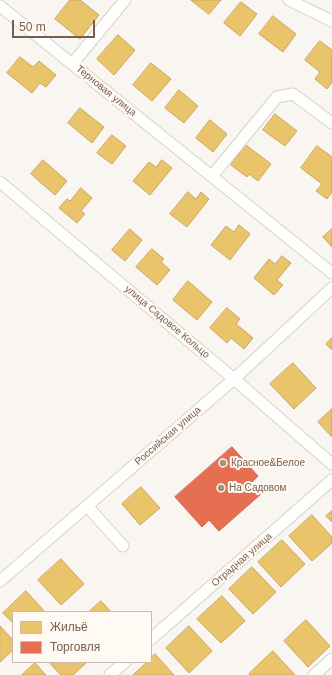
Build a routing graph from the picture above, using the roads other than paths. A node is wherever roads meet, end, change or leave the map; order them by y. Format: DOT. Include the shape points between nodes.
graph roads {
  1 [pos="125,0"];
  2 [pos="289,0"];
  3 [pos="0,6"];
  4 [pos="332,21"];
  5 [pos="73,64"];
  6 [pos="332,123"];
  7 [pos="212,176"];
  8 [pos="0,182"];
  9 [pos="332,273"];
  10 [pos="332,288"];
  11 [pos="234,379"];
  12 [pos="332,464"];
  13 [pos="332,480"];
  14 [pos="87,506"];
  15 [pos="123,546"];
  16 [pos="0,581"];
  17 [pos="152,638"];
  18 [pos="332,659"];
  19 [pos="124,663"];
  20 [pos="110,675"];
  21 [pos="314,675"];
  1 -- 5 [label="street"];
  2 -- 4 [label="street"];
  3 -- 5 [label="street, Терновая улица"];
  5 -- 7 [label="street, Терновая улица"];
  6 -- 7 [label="street" via="293,94 277,97"];
  7 -- 9 [label="street, Терновая улица"];
  8 -- 11 [label="street, улица Садовое Кольцо"];
  10 -- 11 [label="street, Российская улица"];
  11 -- 12 [label="street, улица Садовое Кольцо"];
  11 -- 14 [label="street, Российская улица"];
  13 -- 17 [label="street, Отрадная улица"];
  14 -- 15 [label="street"];
  14 -- 16 [label="street, Российская улица"];
  18 -- 21 [label="street"];
  19 -- 20 [label="street"];
}
